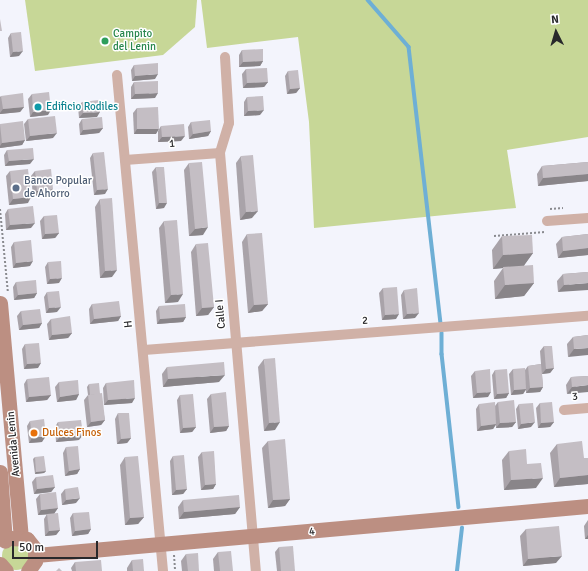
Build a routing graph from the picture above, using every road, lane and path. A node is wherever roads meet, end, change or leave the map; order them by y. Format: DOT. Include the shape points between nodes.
graph roads {
  1 [pos="225,57"];
  2 [pos="117,75"];
  3 [pos="220,153"];
  4 [pos="125,160"];
  5 [pos="0,208"];
  6 [pos="588,218"];
  7 [pos="548,226"];
  8 [pos="494,236"];
  9 [pos="4,299"];
  10 [pos="588,316"];
  11 [pos="236,342"];
  12 [pos="144,350"];
  13 [pos="588,408"];
  14 [pos="564,410"];
  15 [pos="0,472"];
  16 [pos="588,506"];
  17 [pos="21,537"];
  18 [pos="252,537"];
  19 [pos="3,544"];
  20 [pos="161,545"];
  21 [pos="174,554"];
  22 [pos="36,555"];
  23 [pos="0,564"];
  24 [pos="6,571"];
  25 [pos="28,571"];
  26 [pos="163,571"];
  27 [pos="175,571"];
  28 [pos="256,571"];
  1 -- 3 [label="street, Calle I" via="229,124"];
  2 -- 4 [label="street, H"];
  3 -- 4 [label="street, 1"];
  3 -- 11 [label="street, Calle I"];
  4 -- 12 [label="street, H"];
  5 -- 9 [label="path"];
  6 -- 7 [label="street"];
  7 -- 8 [label="path"];
  9 -- 17 [label="street, Avenida Lenin"];
  10 -- 11 [label="street, 2"];
  11 -- 12 [label="street, 2"];
  11 -- 18 [label="street, Calle I"];
  12 -- 20 [label="street, H"];
  13 -- 14 [label="street, 3"];
  15 -- 19 [label="street, Avenida Lenin"];
  16 -- 18 [label="street, 4"];
  17 -- 19 [label="street"];
  17 -- 22 [label="street" via="32,544"];
  18 -- 20 [label="street, 4"];
  18 -- 28 [label="street, Calle I"];
  20 -- 22 [label="street, 4"];
  20 -- 26 [label="street, H"];
  21 -- 27 [label="path"];
  22 -- 25 [label="street" via="33,566"];
  23 -- 24 [label="street"];
}
